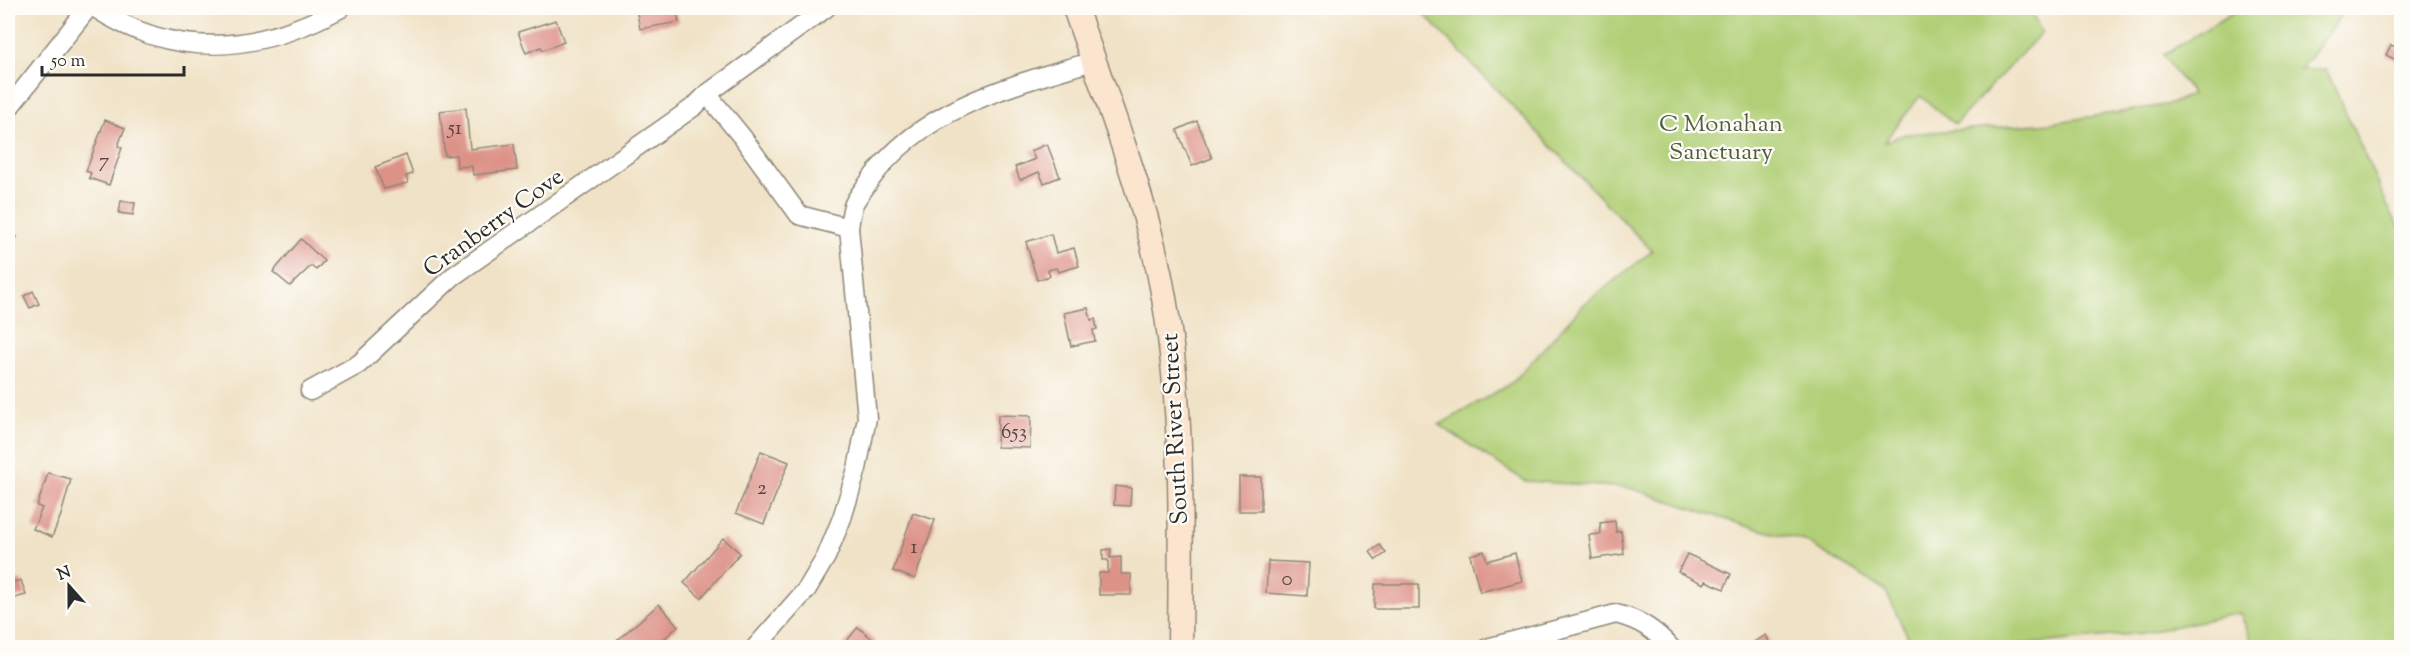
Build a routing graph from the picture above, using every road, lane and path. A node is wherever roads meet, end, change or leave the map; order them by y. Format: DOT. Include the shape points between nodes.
graph roads {
  1 [pos="88,8"];
  2 [pos="94,8"];
  3 [pos="341,8"];
  4 [pos="826,8"];
  5 [pos="1075,8"];
  6 [pos="1093,61"];
  7 [pos="707,94"];
  8 [pos="8,109"];
  9 [pos="849,228"];
  10 [pos="310,391"];
  11 [pos="755,648"];
  12 [pos="1180,648"];
  13 [pos="1487,648"];
  14 [pos="1671,648"];
  1 -- 8 [label="street"];
  2 -- 3 [label="street" via="119,23 156,36 221,46 279,36"];
  4 -- 7 [label="street, Cranberry Cove"];
  5 -- 6 [label="street, South River Street"];
  6 -- 9 [label="street" via="987,95 942,117 877,171 853,204"];
  6 -- 12 [label="street, South River Street" via="1151,238 1172,350 1179,452"];
  7 -- 9 [label="street" via="800,215"];
  7 -- 10 [label="street, Cranberry Cove" via="686,113 452,277 359,364"];
  9 -- 11 [label="street" via="867,418 857,469 826,557 807,589"];
  13 -- 14 [label="street" via="1616,614 1649,626"];
}
